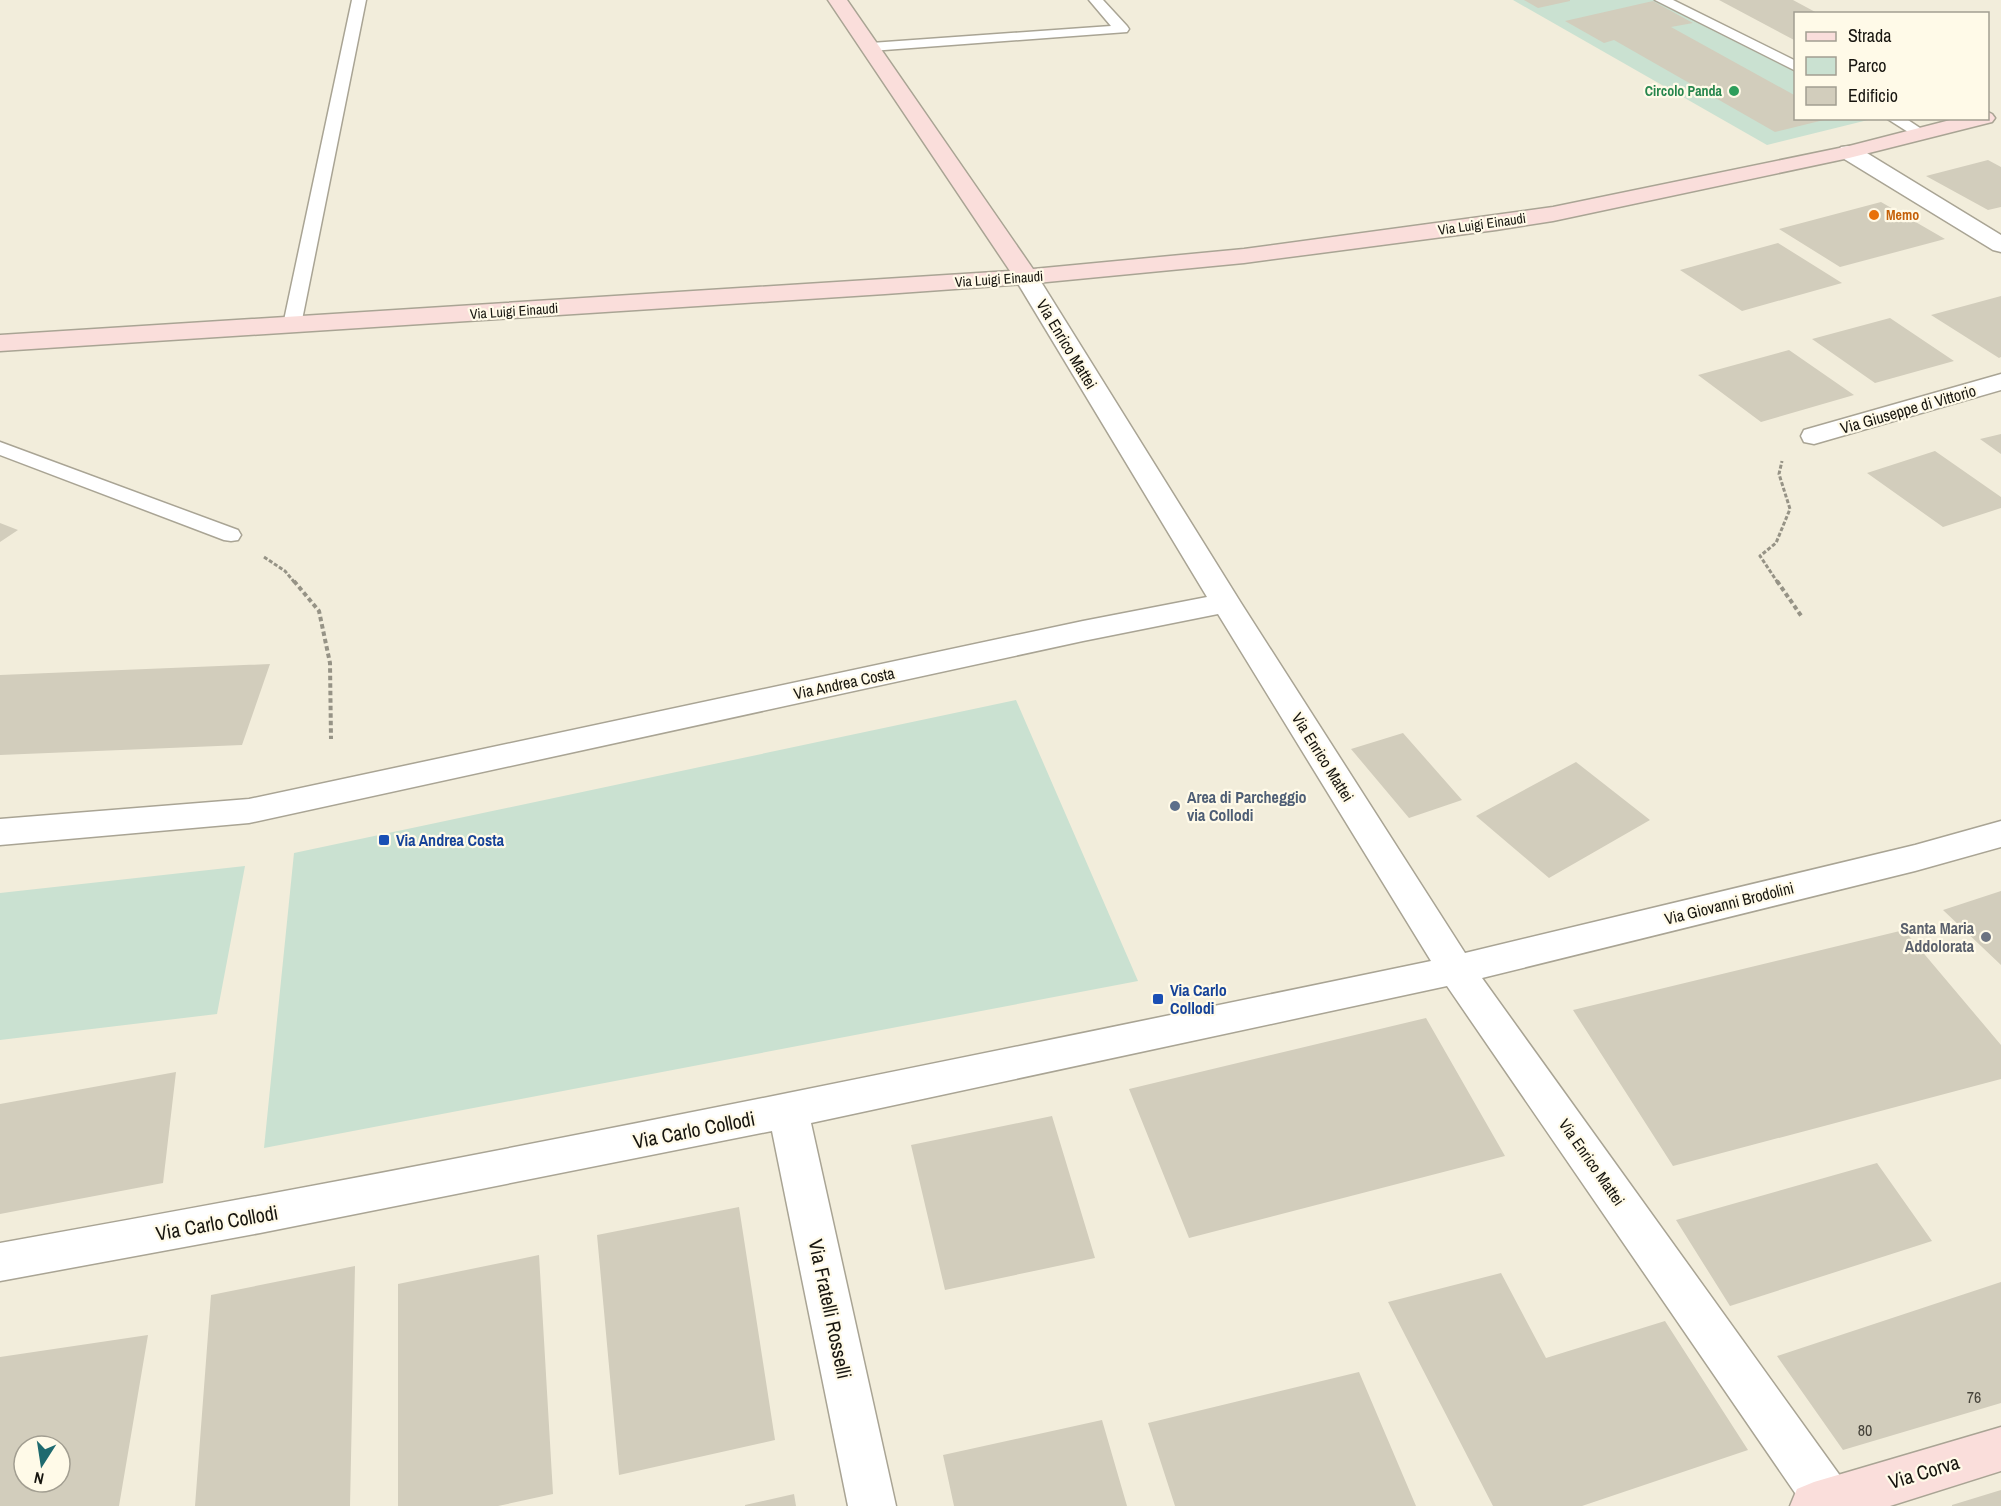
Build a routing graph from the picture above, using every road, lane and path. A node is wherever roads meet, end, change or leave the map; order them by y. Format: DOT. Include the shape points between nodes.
graph roads {
  1 [pos="359,0"];
  2 [pos="837,0"];
  3 [pos="1096,0"];
  4 [pos="1662,0"];
  5 [pos="872,47"];
  6 [pos="1794,66"];
  7 [pos="1896,120"];
  8 [pos="1978,120"];
  9 [pos="1921,134"];
  10 [pos="1850,152"];
  11 [pos="2001,245"];
  12 [pos="1026,277"];
  13 [pos="291,325"];
  14 [pos="0,343"];
  15 [pos="2001,382"];
  16 [pos="1814,436"];
  17 [pos="0,448"];
  18 [pos="231,536"];
  19 [pos="1226,603"];
  20 [pos="1802,617"];
  21 [pos="331,739"];
  22 [pos="0,832"];
  23 [pos="2001,834"];
  24 [pos="1456,970"];
  25 [pos="788,1111"];
  26 [pos="0,1262"];
  27 [pos="2001,1449"];
  28 [pos="1893,1495"];
  29 [pos="1822,1504"];
  30 [pos="872,1506"];
  1 -- 13 [label="lane"];
  2 -- 5 [label="street, Via Enrico Mattei"];
  3 -- 5 [label="lane" via="1122,29"];
  4 -- 6 [label="lane"];
  5 -- 12 [label="street, Via Enrico Mattei"];
  7 -- 9 [label="lane"];
  8 -- 9 [label="street, Via Luigi Einaudi"];
  9 -- 10 [label="street, Via Luigi Einaudi"];
  10 -- 11 [label="street"];
  10 -- 12 [label="street, Via Luigi Einaudi" via="1506,221 1244,256"];
  12 -- 13 [label="street, Via Luigi Einaudi"];
  12 -- 19 [label="street, Via Enrico Mattei"];
  13 -- 14 [label="street, Via Luigi Einaudi"];
  15 -- 16 [label="street, Via Giuseppe di Vittorio"];
  16 -- 20 [label="path" via="1785,447 1779,474 1790,509 1776,543 1760,556"];
  17 -- 18 [label="lane"];
  18 -- 21 [label="path" via="285,571 319,610 330,663"];
  19 -- 22 [label="street, Via Andrea Costa" via="249,811"];
  19 -- 24 [label="street, Via Enrico Mattei"];
  23 -- 24 [label="street, Via Giovanni Brodolini"];
  24 -- 25 [label="street, Via Carlo Collodi"];
  24 -- 29 [label="street, Via Enrico Mattei"];
  25 -- 26 [label="street, Via Carlo Collodi" via="272,1213"];
  25 -- 30 [label="street, Via Fratelli Rosselli"];
  27 -- 28 [label="street, Via Corva"];
  28 -- 29 [label="street, Via Corva"];
}
